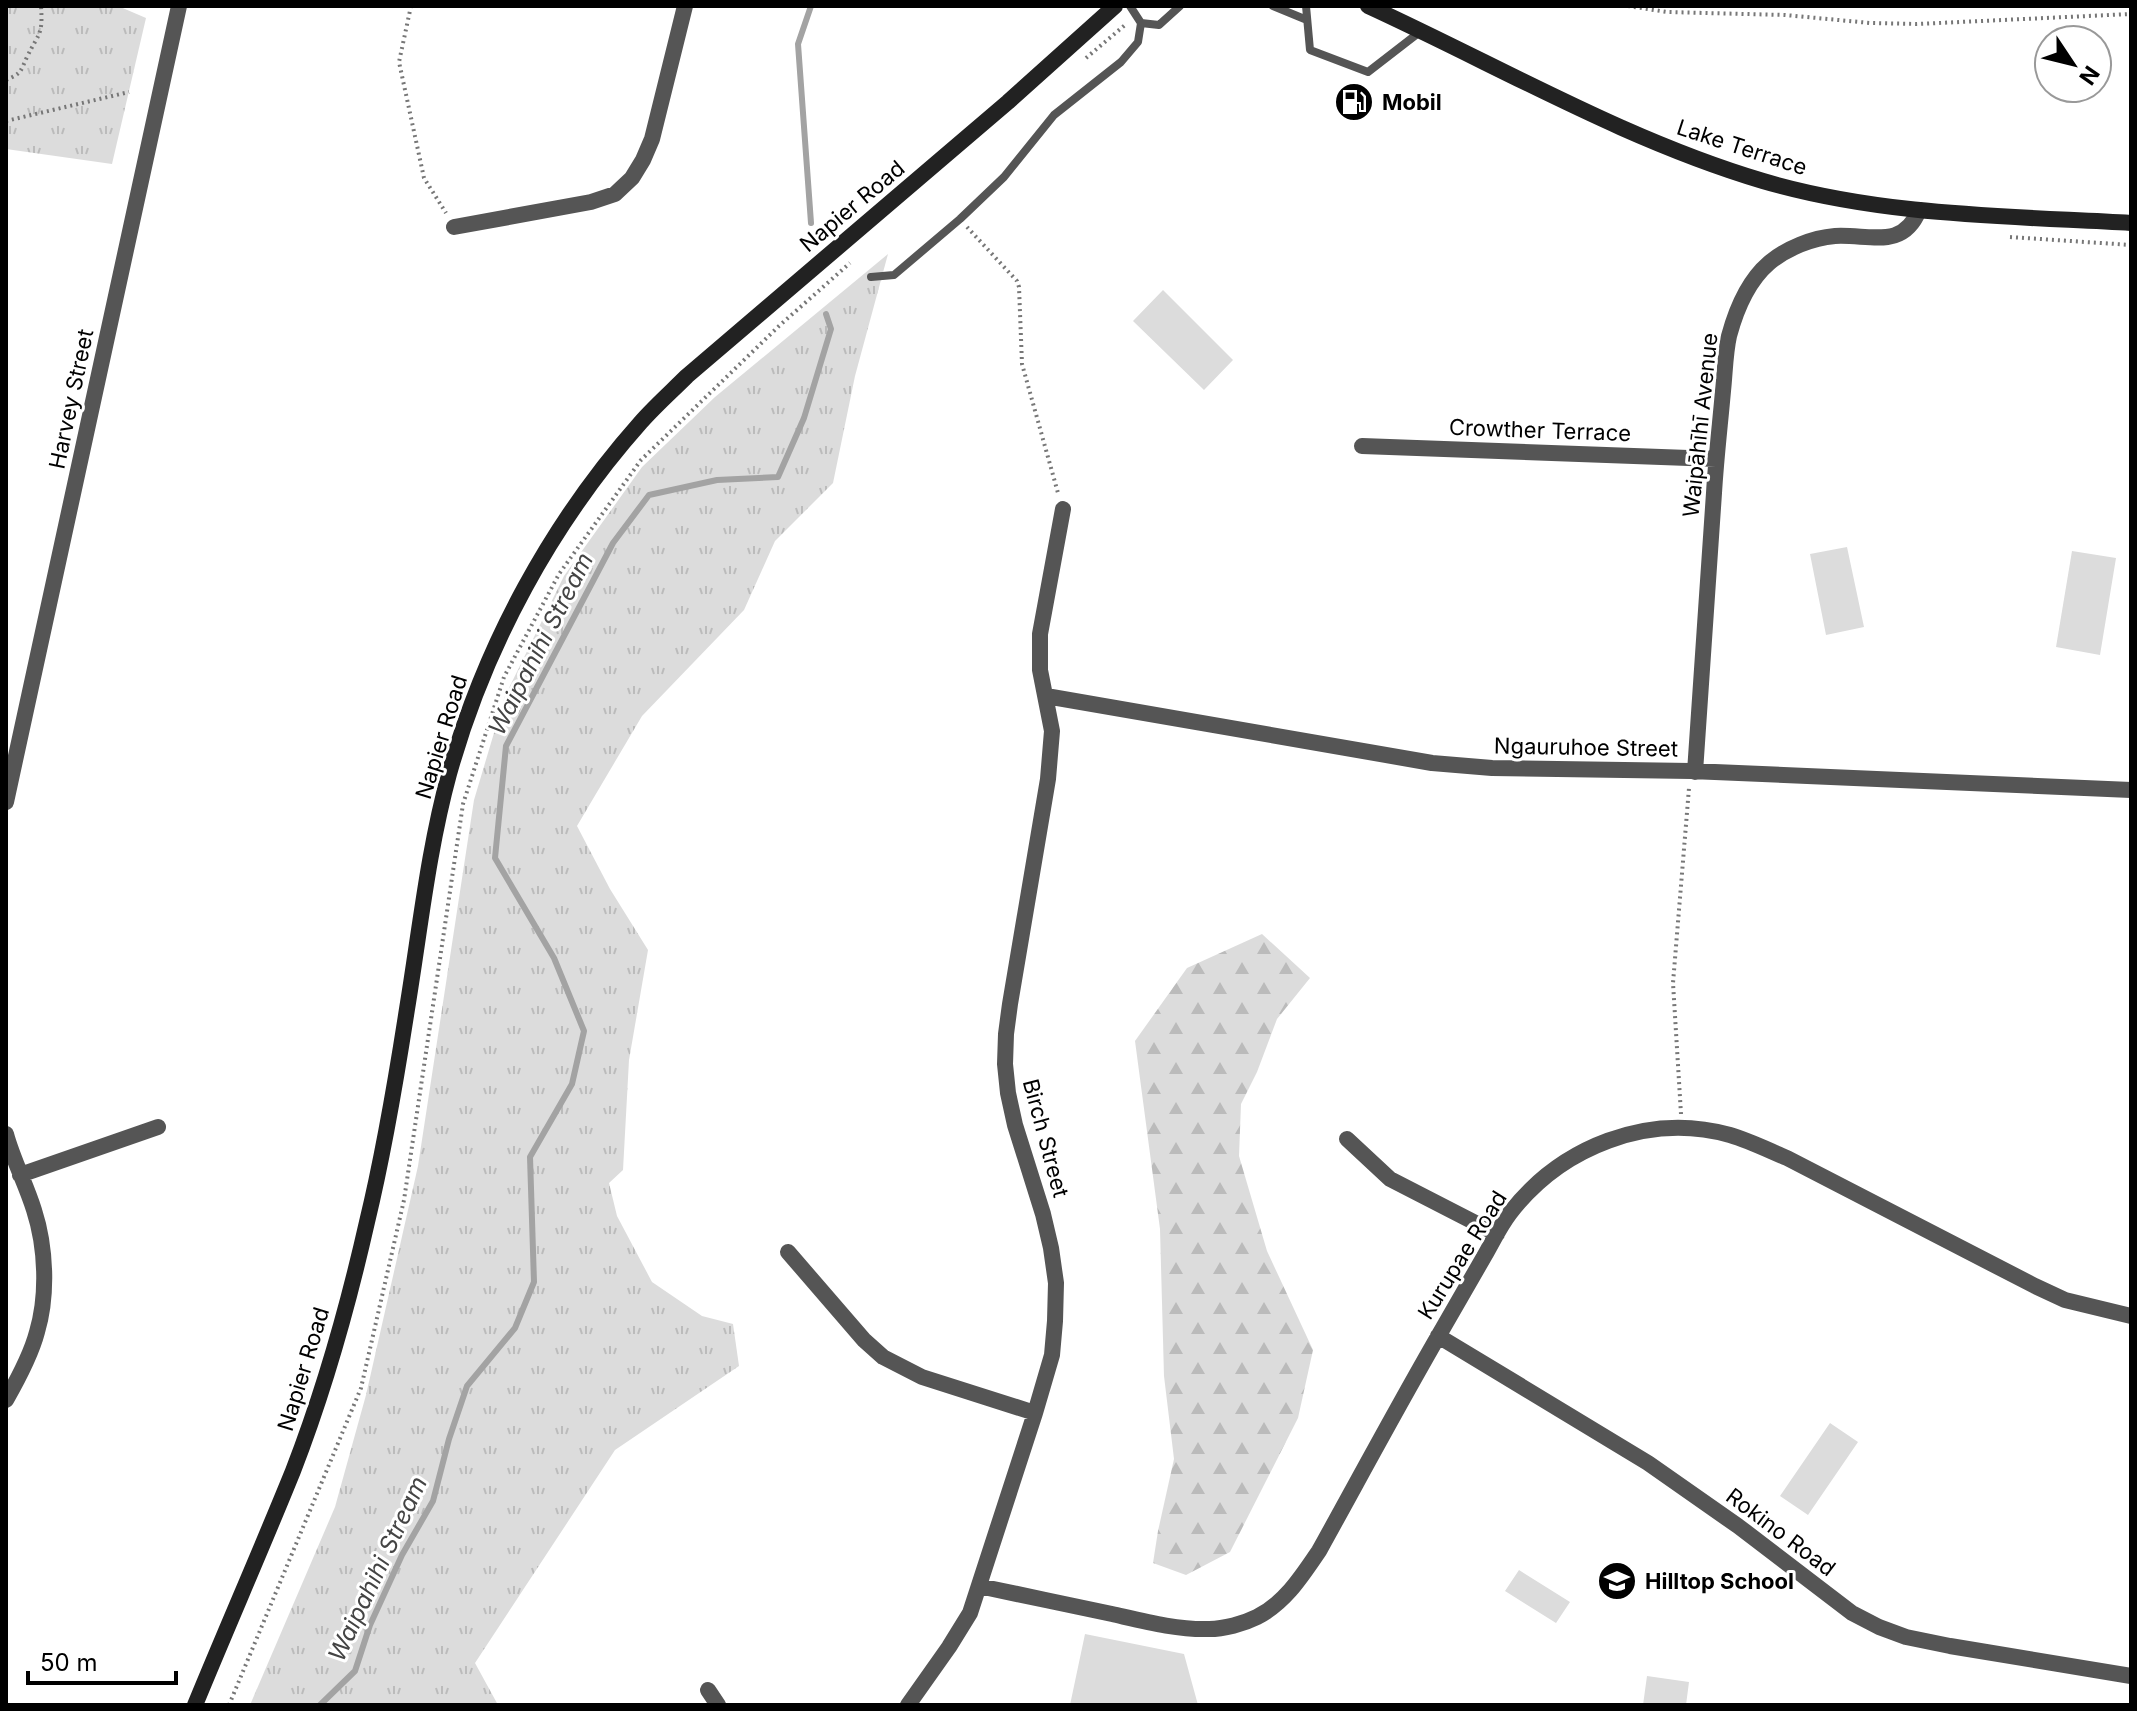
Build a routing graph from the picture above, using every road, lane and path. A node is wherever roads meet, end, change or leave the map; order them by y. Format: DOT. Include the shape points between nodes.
graph roads {
  1 [pos="41,6"];
  2 [pos="179,6"];
  3 [pos="411,6"];
  4 [pos="685,6"];
  5 [pos="1115,6"];
  6 [pos="1130,6"];
  7 [pos="1180,6"];
  8 [pos="1273,6"];
  9 [pos="1306,6"];
  10 [pos="1368,6"];
  11 [pos="1628,6"];
  12 [pos="2131,14"];
  13 [pos="1139,19"];
  14 [pos="1307,20"];
  15 [pos="1422,31"];
  16 [pos="1078,65"];
  17 [pos="6,80"];
  18 [pos="129,92"];
  19 [pos="6,121"];
  20 [pos="1919,210"];
  21 [pos="960,219"];
  22 [pos="2131,223"];
  23 [pos="454,227"];
  24 [pos="859,255"];
  25 [pos="871,277"];
  26 [pos="1362,446"];
  27 [pos="1716,459"];
  28 [pos="1063,509"];
  29 [pos="1046,696"];
  30 [pos="1693,771"];
  31 [pos="2131,790"];
  32 [pos="6,802"];
  33 [pos="158,1127"];
  34 [pos="1682,1128"];
  35 [pos="6,1134"];
  36 [pos="1347,1139"];
  37 [pos="20,1175"];
  38 [pos="1497,1234"];
  39 [pos="788,1252"];
  40 [pos="2131,1316"];
  41 [pos="1438,1336"];
  42 [pos="6,1400"];
  43 [pos="1035,1413"];
  44 [pos="979,1586"];
  45 [pos="2131,1676"];
  46 [pos="708,1690"];
  47 [pos="195,1705"];
  48 [pos="229,1705"];
  49 [pos="718,1705"];
  50 [pos="908,1705"];
  1 -- 17 [label="path" via="40,36 23,69"];
  2 -- 32 [label="street, Harvey Street"];
  3 -- 23 [label="path" via="399,62 424,178"];
  4 -- 23 [label="street" via="652,139 632,178 615,194 591,202"];
  5 -- 47 [label="main road, Napier Road" via="687,376 643,420 572,510 504,627 470,704 448,777 426,878 385,1135 346,1306 294,1469"];
  6 -- 13 [label="lane"];
  7 -- 13 [label="lane" via="1159,25"];
  8 -- 14 [label="lane"];
  9 -- 14 [label="lane"];
  10 -- 15 [label="main road, Lake Terrace"];
  11 -- 12 [label="path" via="1917,24"];
  13 -- 16 [label="path"];
  13 -- 21 [label="lane" via="1138,42 1121,62 1054,115 1004,177"];
  14 -- 15 [label="lane" via="1310,50 1368,72"];
  15 -- 20 [label="main road, Lake Terrace" via="1601,118 1711,164 1823,196"];
  18 -- 19 [label="path"];
  20 -- 22 [label="main road, Lake Terrace"];
  20 -- 27 [label="street, Waipāhīhī Avenue" via="1905,232 1803,243 1757,275 1728,340"];
  21 -- 25 [label="lane" via="894,275"];
  21 -- 28 [label="path" via="1017,281 1022,364"];
  24 -- 48 [label="path" via="641,460 559,574 504,677 463,804 404,1200 361,1388"];
  26 -- 27 [label="street, Crowther Terrace"];
  27 -- 30 [label="street, Waipāhīhī Avenue"];
  28 -- 29 [label="street, Birch Street" via="1040,634"];
  29 -- 30 [label="street, Ngauruhoe Street" via="1432,763"];
  29 -- 43 [label="street, Birch Street" via="1052,731 1048,779 1010,1004 1005,1064 1015,1125 1043,1214 1056,1283 1052,1355"];
  30 -- 31 [label="street, Ngauruhoe Street"];
  30 -- 34 [label="path" via="1673,983"];
  33 -- 37 [label="street"];
  34 -- 38 [label="street, Kurupae Road" via="1621,1135 1588,1147 1540,1179"];
  34 -- 40 [label="street, Kurupae Road" via="1755,1144 2065,1300"];
  35 -- 37 [label="street"];
  36 -- 38 [label="street" via="1390,1179"];
  37 -- 42 [label="street" via="35,1212 43,1297 37,1332"];
  38 -- 41 [label="street, Kurupae Road"];
  39 -- 43 [label="street" via="883,1357 922,1377"];
  41 -- 44 [label="street, Kurupae Road" via="1319,1551 1290,1592 1256,1618 1211,1629 1185,1628"];
  41 -- 45 [label="street, Rokino Road" via="1648,1463 1852,1613 1879,1627 1950,1646"];
  43 -- 44 [label="street, Birch Street"];
  44 -- 50 [label="street, Birch Street" via="970,1613"];
  46 -- 49 [label="street"];
}
